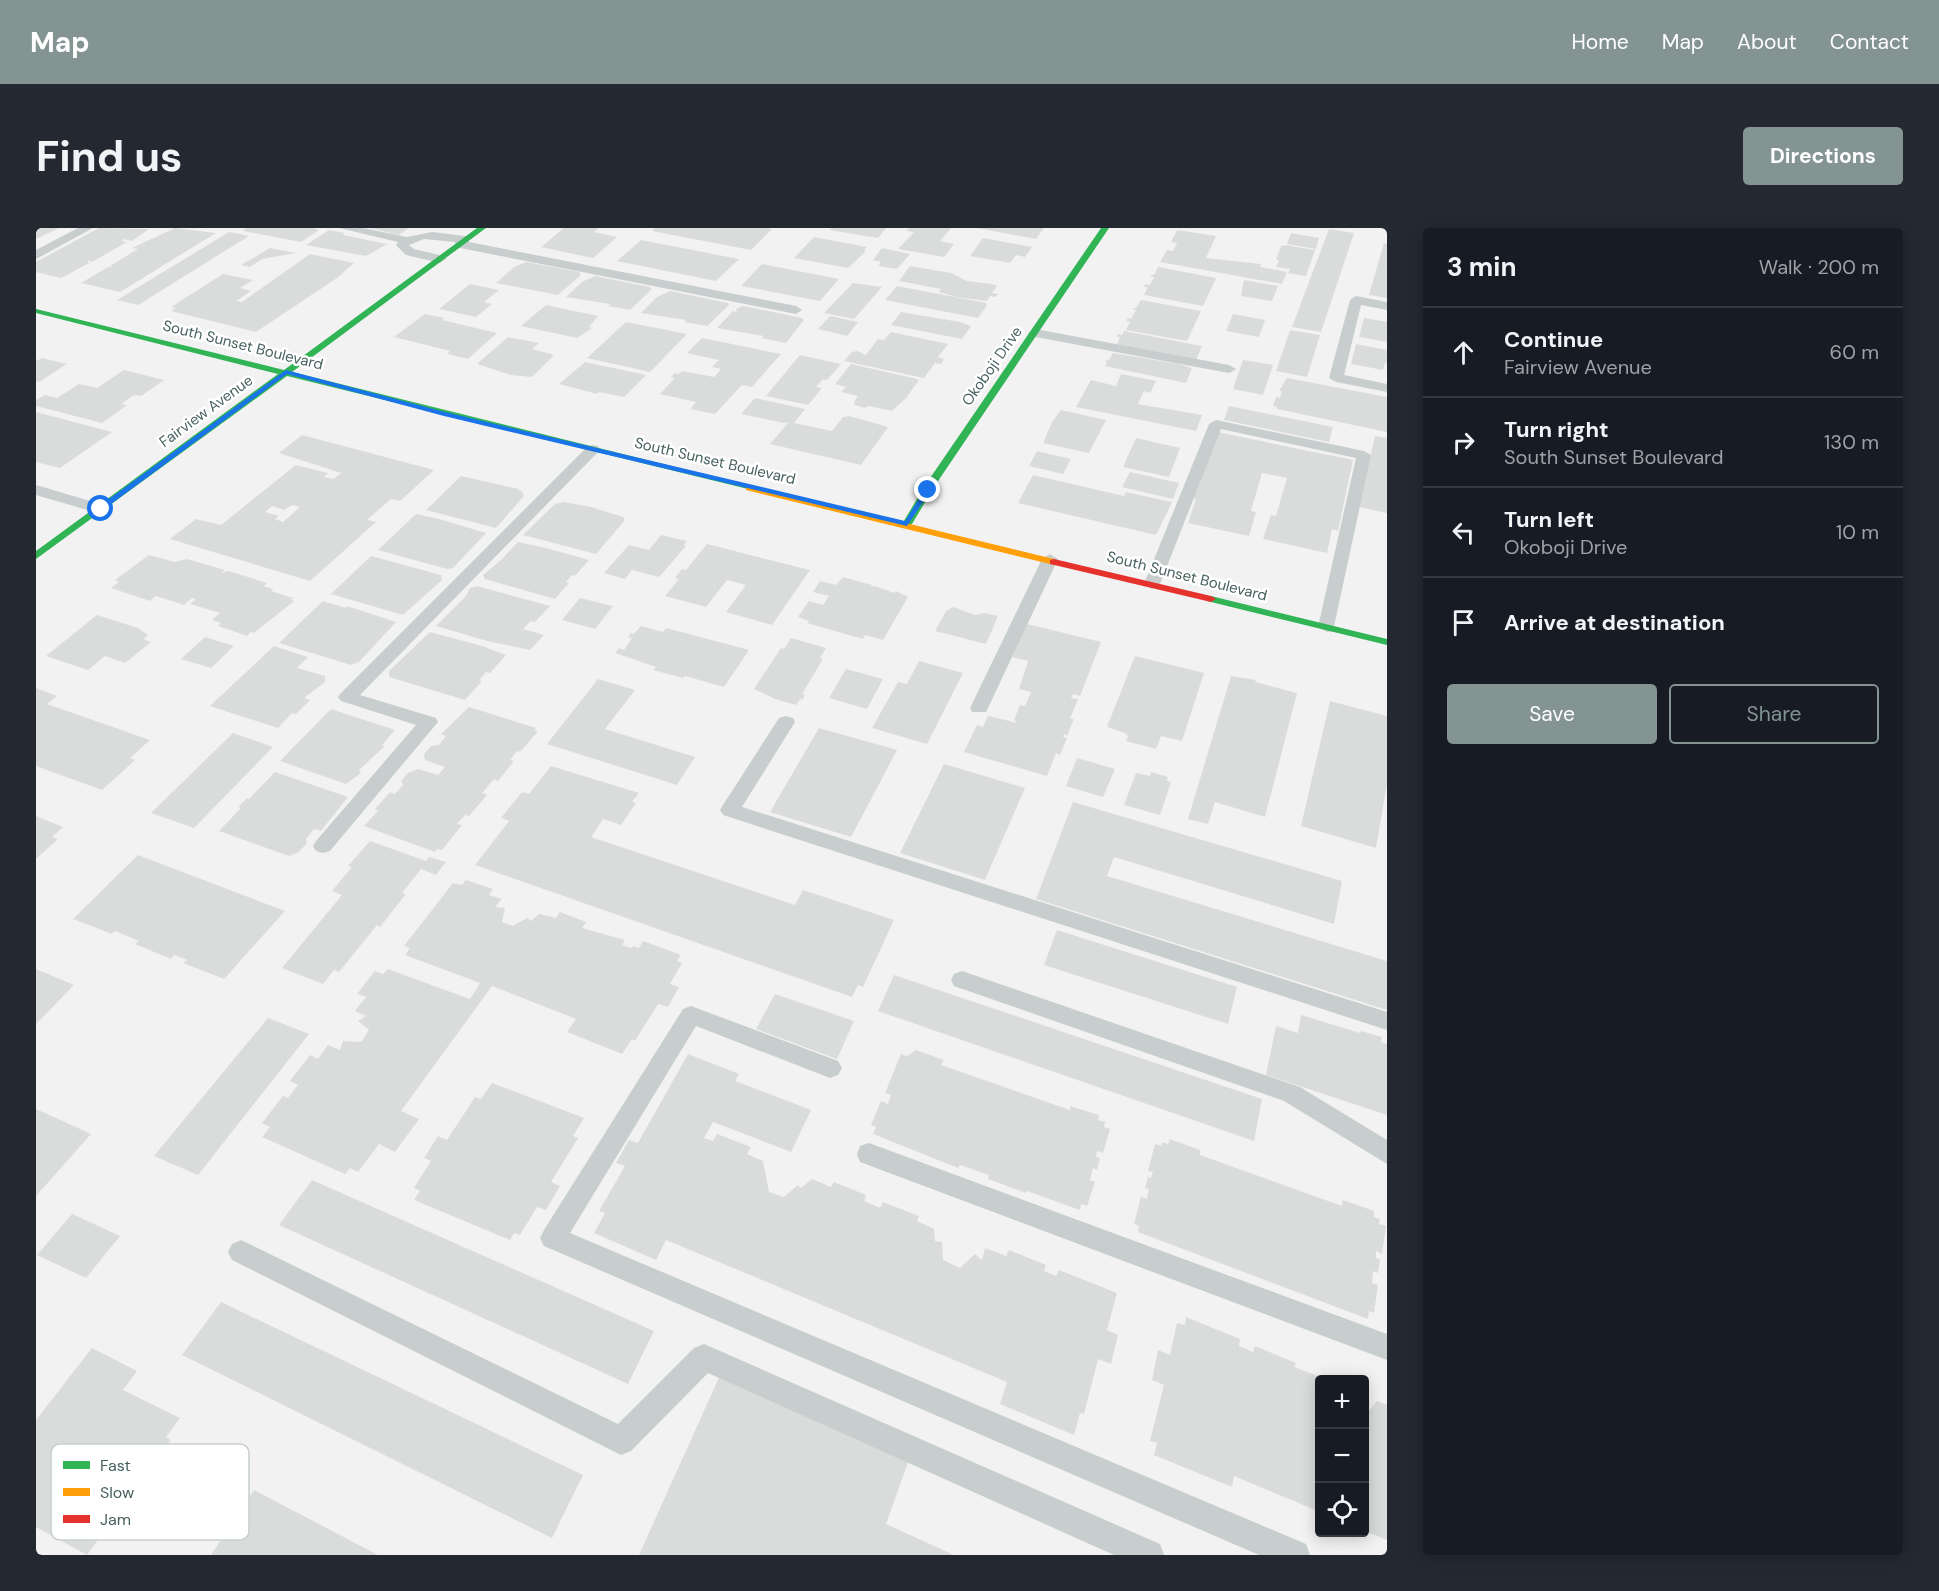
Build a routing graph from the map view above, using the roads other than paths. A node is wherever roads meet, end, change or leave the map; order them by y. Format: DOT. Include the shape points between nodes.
graph roads {
  1 [pos="87,228"];
  2 [pos="345,228"];
  3 [pos="482,228"];
  4 [pos="1105,228"];
  5 [pos="406,240"];
  6 [pos="462,242"];
  7 [pos="36,255"];
  8 [pos="440,259"];
  9 [pos="1387,306"];
  10 [pos="796,310"];
  11 [pos="36,311"];
  12 [pos="1035,333"];
  13 [pos="1228,369"];
  14 [pos="286,372"];
  15 [pos="1387,388"];
  16 [pos="593,449"];
  17 [pos="36,490"];
  18 [pos="101,509"];
  19 [pos="907,524"];
  20 [pos="36,556"];
  21 [pos="1050,559"];
  22 [pos="1152,584"];
  23 [pos="1328,627"];
  24 [pos="1387,642"];
  25 [pos="979,708"];
  26 [pos="786,722"];
  27 [pos="323,846"];
  28 [pos="962,980"];
  29 [pos="1387,1022"];
  30 [pos="830,1068"];
  31 [pos="1387,1153"];
  32 [pos="869,1154"];
  33 [pos="241,1252"];
  34 [pos="1387,1347"];
  35 [pos="1149,1555"];
  36 [pos="1295,1555"];
  1 -- 7 [label="lane"];
  2 -- 5 [label="lane"];
  3 -- 6 [label="street, Fairview Avenue"];
  4 -- 12 [label="street, Okoboji Drive"];
  5 -- 6 [label="lane" via="429,236"];
  5 -- 8 [label="lane" via="403,249"];
  6 -- 8 [label="street, Fairview Avenue"];
  6 -- 10 [label="lane"];
  8 -- 14 [label="street, Fairview Avenue"];
  9 -- 15 [label="lane" via="1356,300 1336,378"];
  11 -- 14 [label="street, South Sunset Boulevard"];
  12 -- 13 [label="lane"];
  12 -- 19 [label="street, Okoboji Drive"];
  14 -- 16 [label="street, South Sunset Boulevard"];
  14 -- 18 [label="street, Fairview Avenue"];
  16 -- 19 [label="street, South Sunset Boulevard"];
  16 -- 27 [label="lane" via="347,697 429,722"];
  17 -- 18 [label="lane"];
  18 -- 20 [label="street, Fairview Avenue"];
  19 -- 21 [label="street, South Sunset Boulevard"];
  21 -- 22 [label="street, South Sunset Boulevard"];
  21 -- 25 [label="lane"];
  22 -- 23 [label="street, South Sunset Boulevard"];
  22 -- 23 [label="lane" via="1216,424 1364,455"];
  23 -- 24 [label="street, South Sunset Boulevard"];
  26 -- 29 [label="lane" via="730,810"];
  28 -- 31 [label="lane" via="1292,1094"];
  30 -- 36 [label="lane" via="691,1015 553,1238"];
  32 -- 34 [label="lane"];
  33 -- 35 [label="lane" via="621,1441 704,1357"];
}
